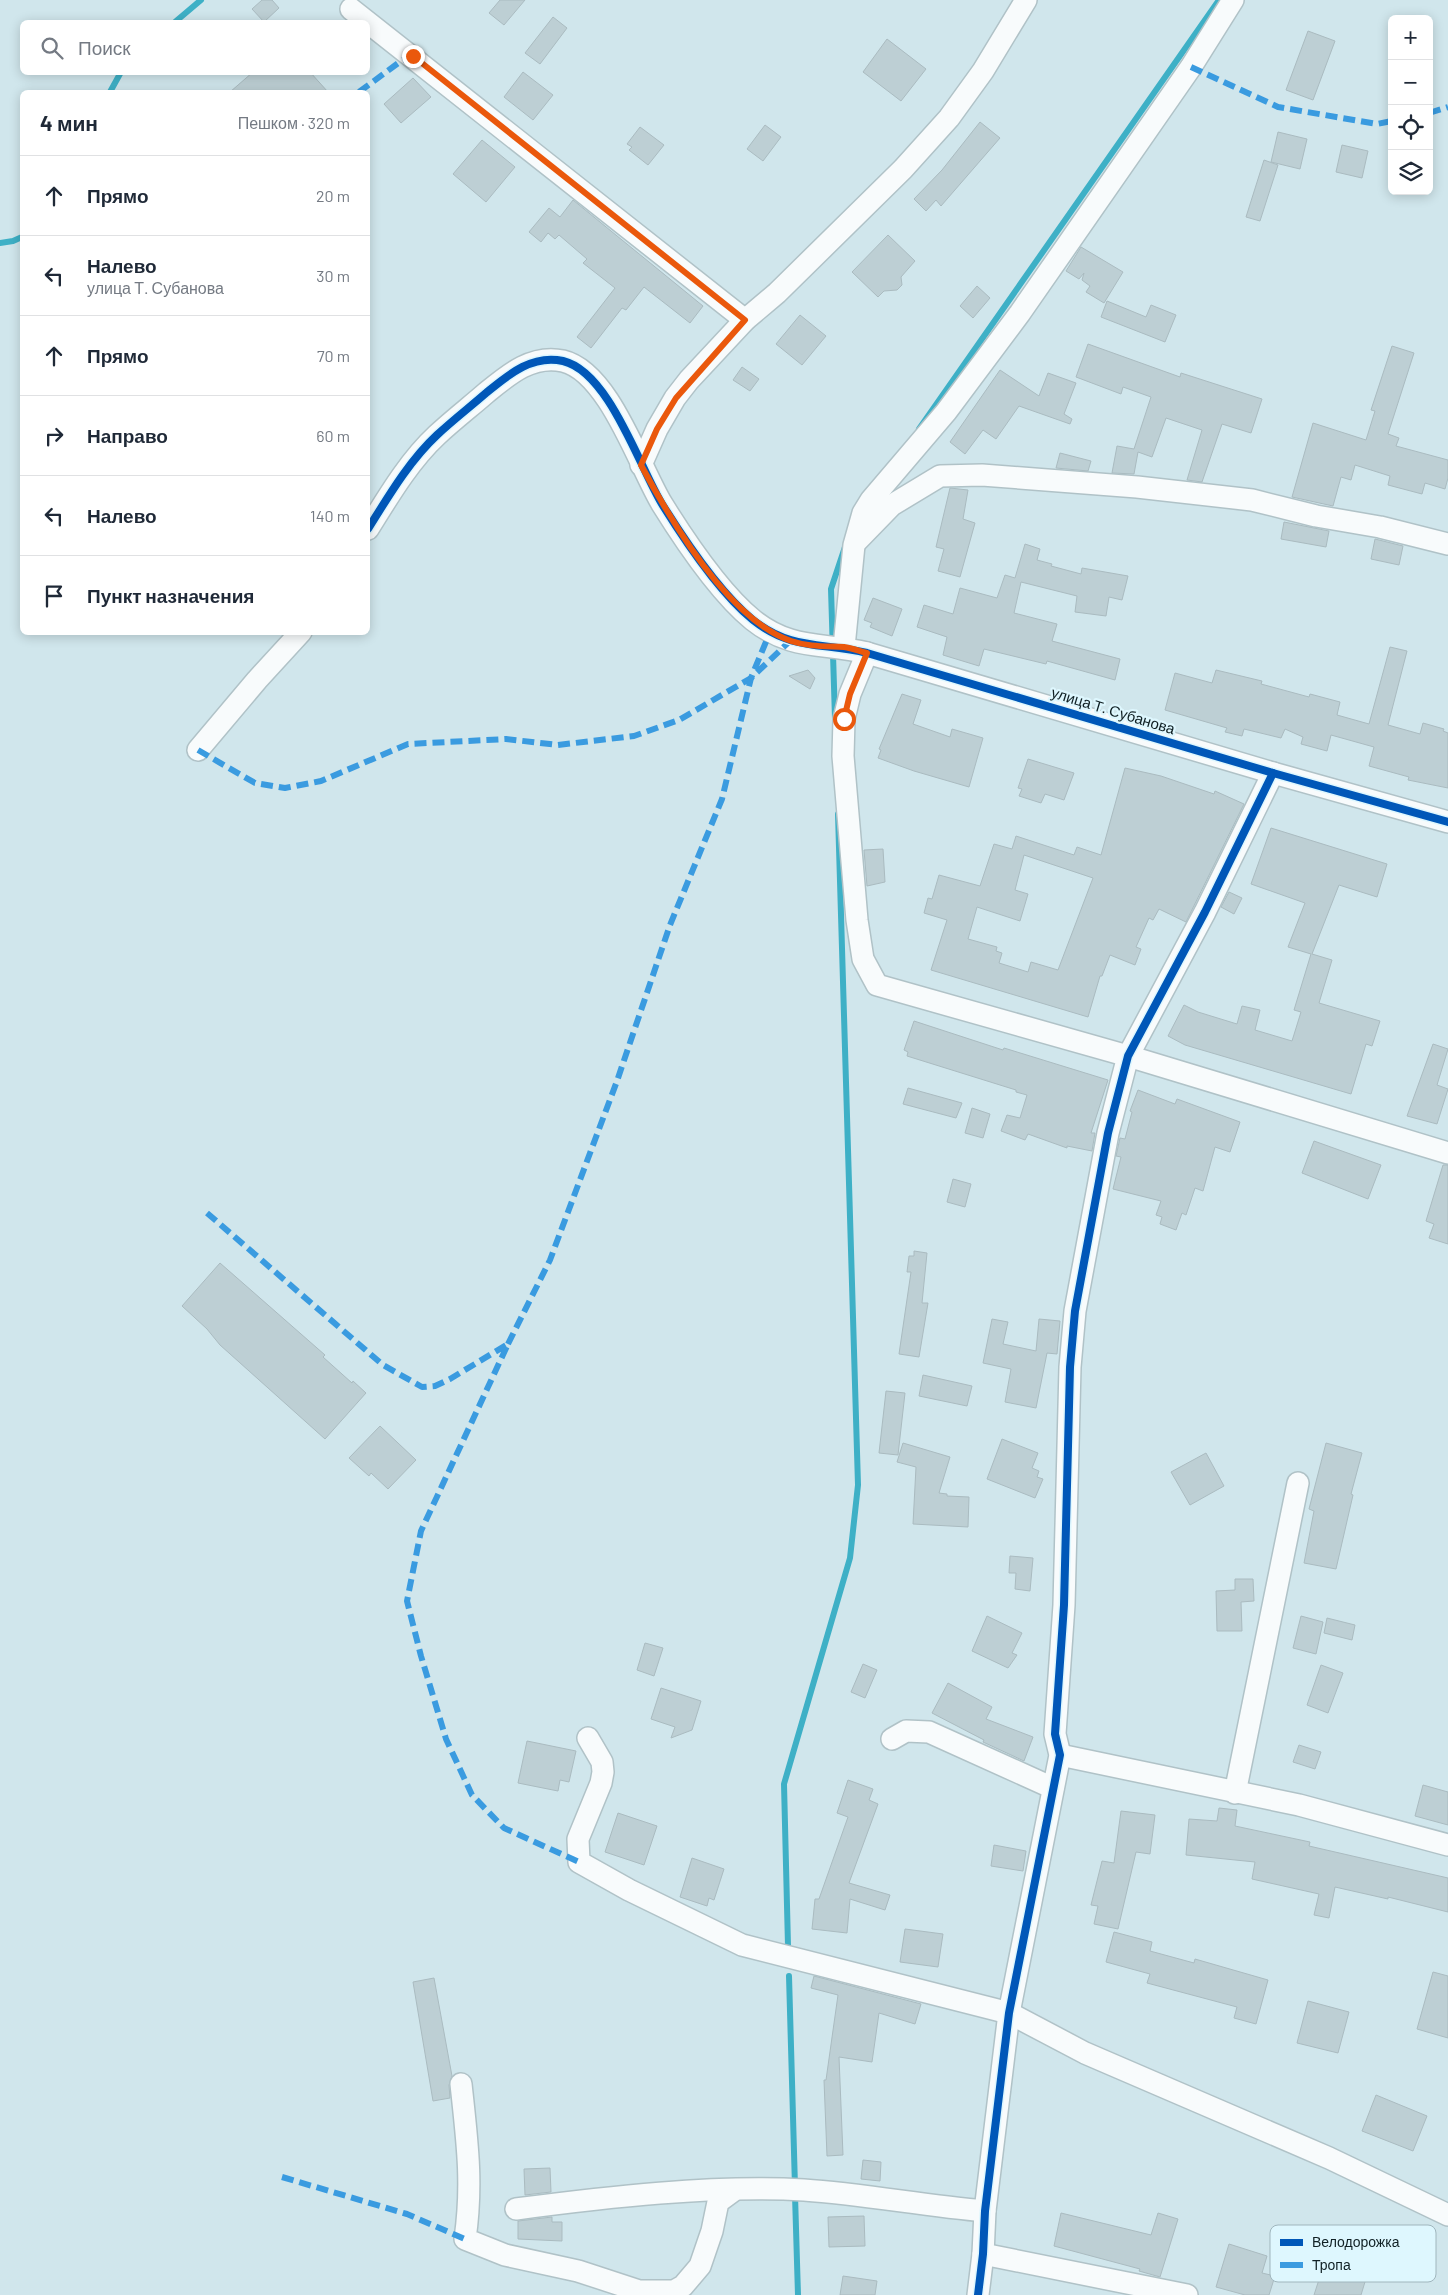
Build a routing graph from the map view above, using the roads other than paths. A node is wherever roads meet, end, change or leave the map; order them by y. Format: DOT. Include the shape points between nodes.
graph roads {
  1 [pos="1026,0"];
  2 [pos="1233,0"];
  3 [pos="351,9"];
  4 [pos="365,20"];
  5 [pos="370,24"];
  6 [pos="745,320"];
  7 [pos="641,465"];
  8 [pos="370,526"];
  9 [pos="1448,544"];
  10 [pos="854,545"];
  11 [pos="298,635"];
  12 [pos="841,648"];
  13 [pos="867,653"];
  14 [pos="198,750"];
  15 [pos="1273,773"];
  16 [pos="1448,822"];
  17 [pos="1128,1056"];
  18 [pos="1448,1153"];
  19 [pos="1298,1483"];
  20 [pos="588,1738"];
  21 [pos="892,1739"];
  22 [pos="1060,1755"];
  23 [pos="1053,1788"];
  24 [pos="1235,1793"];
  25 [pos="1448,1845"];
  26 [pos="1009,2013"];
  27 [pos="461,2084"];
  28 [pos="733,2191"];
  29 [pos="516,2208"];
  30 [pos="985,2211"];
  31 [pos="1448,2215"];
  32 [pos="983,2254"];
  33 [pos="978,2295"];
  34 [pos="1187,2295"];
  1 -- 6 [label="street" via="983,71 949,118 903,169 777,293"];
  2 -- 10 [label="street" via="1191,67 1020,313 946,412 871,500 863,513"];
  3 -- 4 [label="street"];
  5 -- 6 [label="street"];
  6 -- 7 [label="street" via="676,398"];
  7 -- 8 [label="street, улица Т. Субанова" via="607,398 583,371 563,361 538,360 511,372 436,436 403,476"];
  7 -- 12 [label="street, улица Т. Субанова" via="662,504 737,606 770,632 805,645"];
  9 -- 10 [label="street" via="1252,500 1137,487 952,475 940,476 892,505"];
  10 -- 12 [label="street"];
  11 -- 14 [label="street"];
  12 -- 13 [label="street, улица Т. Субанова"];
  13 -- 15 [label="street, улица Т. Субанова"];
  13 -- 17 [label="street" via="846,710 843,756 857,920 863,958 877,986"];
  15 -- 16 [label="street, улица Т. Субанова"];
  15 -- 17 [label="street" via="1205,912"];
  17 -- 18 [label="street"];
  17 -- 22 [label="street" via="1108,1133 1075,1311 1070,1367 1065,1597 1055,1734"];
  19 -- 24 [label="street"];
  20 -- 26 [label="street" via="602,1762 603,1772 578,1838 579,1862 742,1945"];
  21 -- 23 [label="street" via="906,1732 929,1732"];
  22 -- 23 [label="street"];
  22 -- 24 [label="street"];
  23 -- 26 [label="street"];
  24 -- 25 [label="street" via="1299,1805"];
  26 -- 30 [label="street"];
  26 -- 31 [label="street" via="1085,2054 1329,2158"];
  27 -- 28 [label="street" via="470,2164 470,2203 465,2238 505,2255 578,2272 639,2291 674,2292 700,2266 718,2202"];
  28 -- 29 [label="street" via="593,2198"];
  28 -- 30 [label="street" via="801,2190 857,2194"];
  30 -- 32 [label="street"];
  32 -- 33 [label="street"];
  32 -- 34 [label="street"];
}
